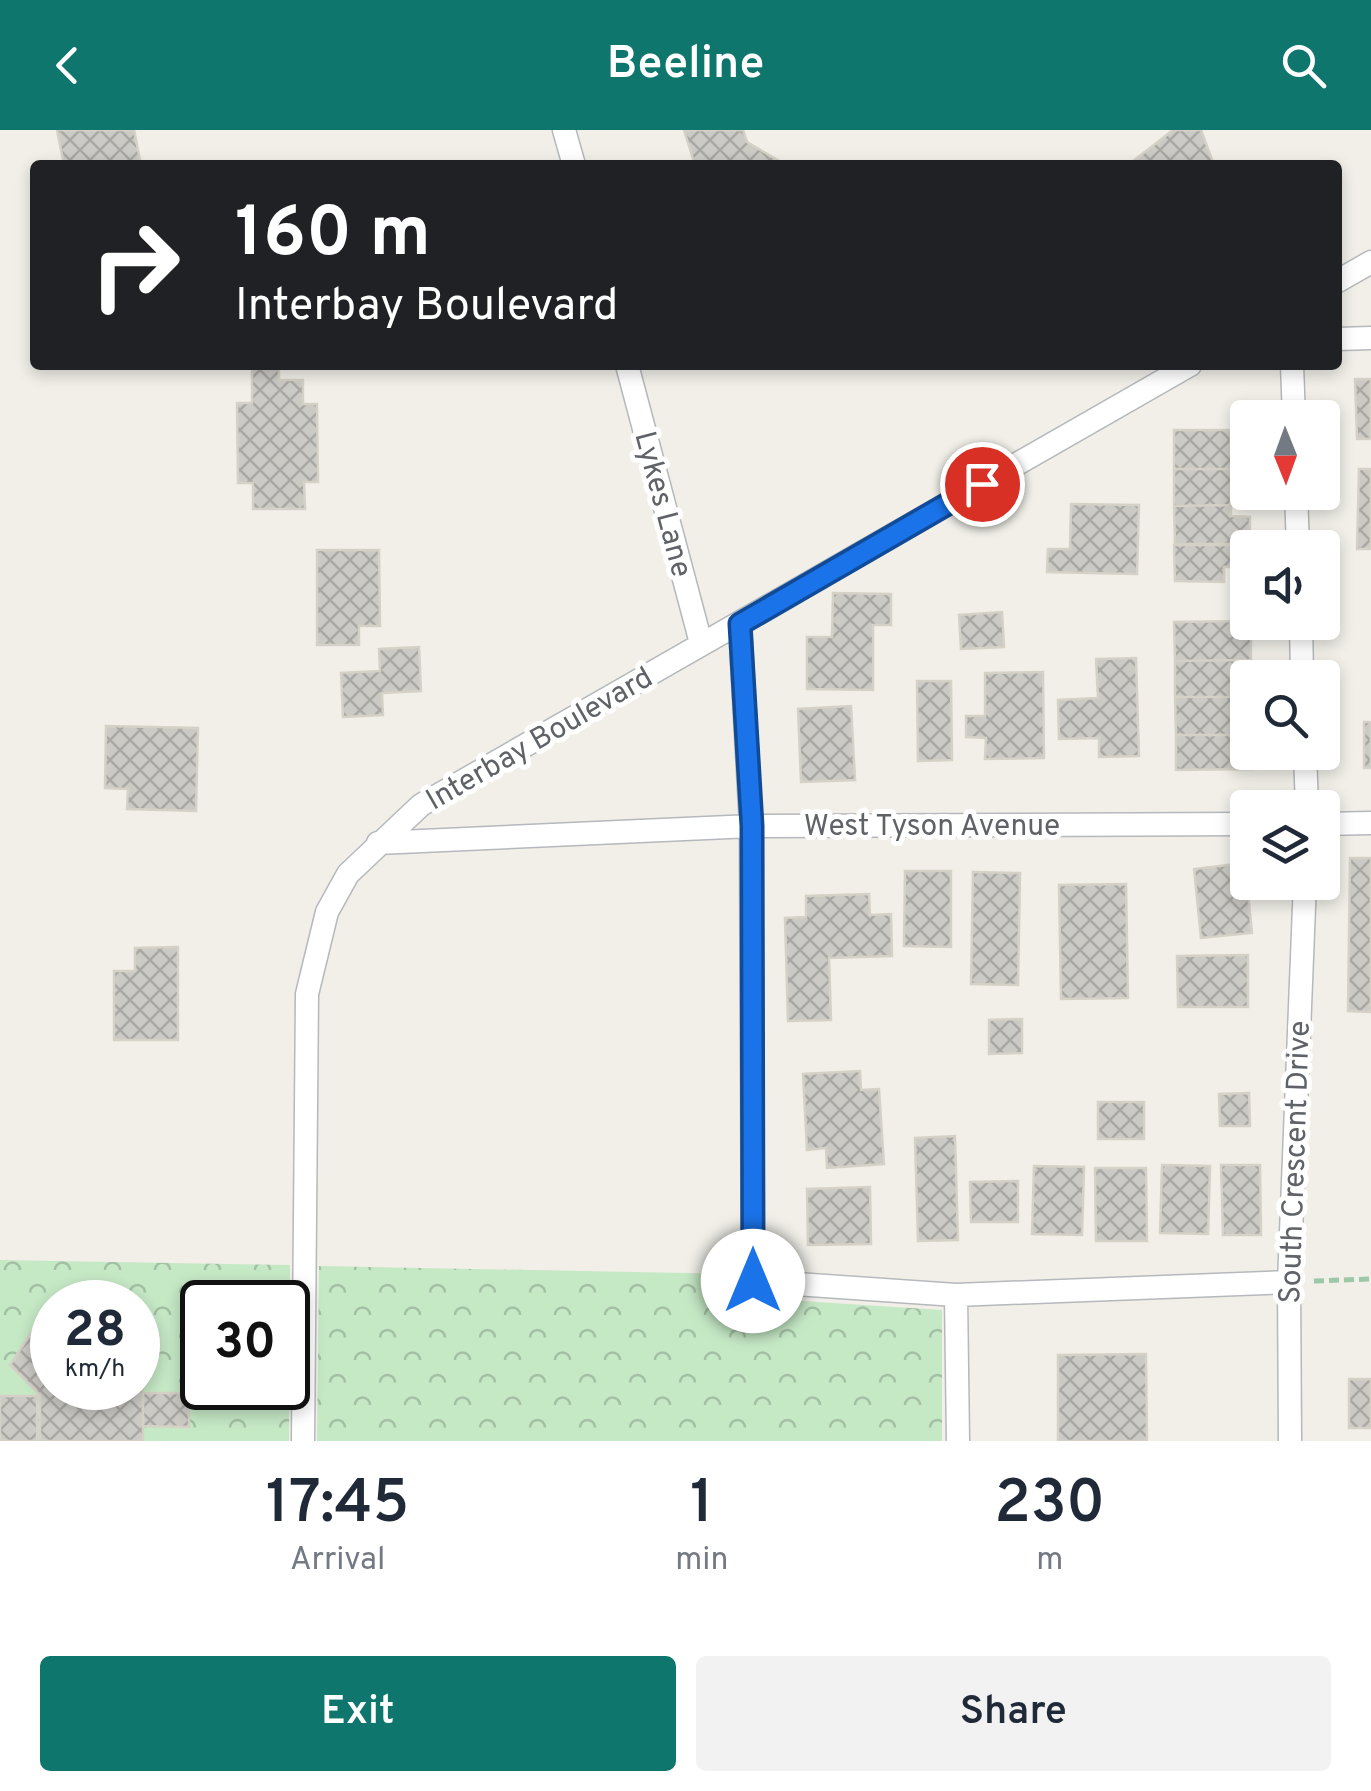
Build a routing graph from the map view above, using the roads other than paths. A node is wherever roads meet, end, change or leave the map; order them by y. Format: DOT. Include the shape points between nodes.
graph roads {
  1 [pos="564,130"];
  2 [pos="573,160"];
  3 [pos="1371,262"];
  4 [pos="1342,279"];
  5 [pos="1342,338"];
  6 [pos="1371,338"];
  7 [pos="628,370"];
  8 [pos="1181,370"];
  9 [pos="1292,370"];
  10 [pos="1293,400"];
  11 [pos="740,624"];
  12 [pos="702,644"];
  13 [pos="1371,822"];
  14 [pos="1340,823"];
  15 [pos="1230,824"];
  16 [pos="752,826"];
  17 [pos="378,843"];
  18 [pos="1304,900"];
  19 [pos="1288,1282"];
  20 [pos="956,1295"];
  21 [pos="303,1441"];
  22 [pos="958,1441"];
  23 [pos="1290,1441"];
  1 -- 2 [label="street"];
  3 -- 4 [label="street"];
  5 -- 6 [label="street"];
  7 -- 12 [label="street, Lykes Lane"];
  8 -- 11 [label="street, Interbay Boulevard"];
  9 -- 10 [label="street"];
  11 -- 12 [label="street, Interbay Boulevard"];
  11 -- 16 [label="street"];
  12 -- 17 [label="street, Interbay Boulevard" via="421,805"];
  13 -- 14 [label="street"];
  15 -- 16 [label="street, West Tyson Avenue"];
  16 -- 17 [label="street, West Tyson Avenue"];
  16 -- 20 [label="street" via="753,1281"];
  17 -- 21 [label="street, Interbay Boulevard" via="348,874 327,912 307,994"];
  18 -- 19 [label="street, South Crescent Drive"];
  19 -- 20 [label="street"];
  19 -- 23 [label="street, South Crescent Drive"];
  20 -- 22 [label="street"];
}
